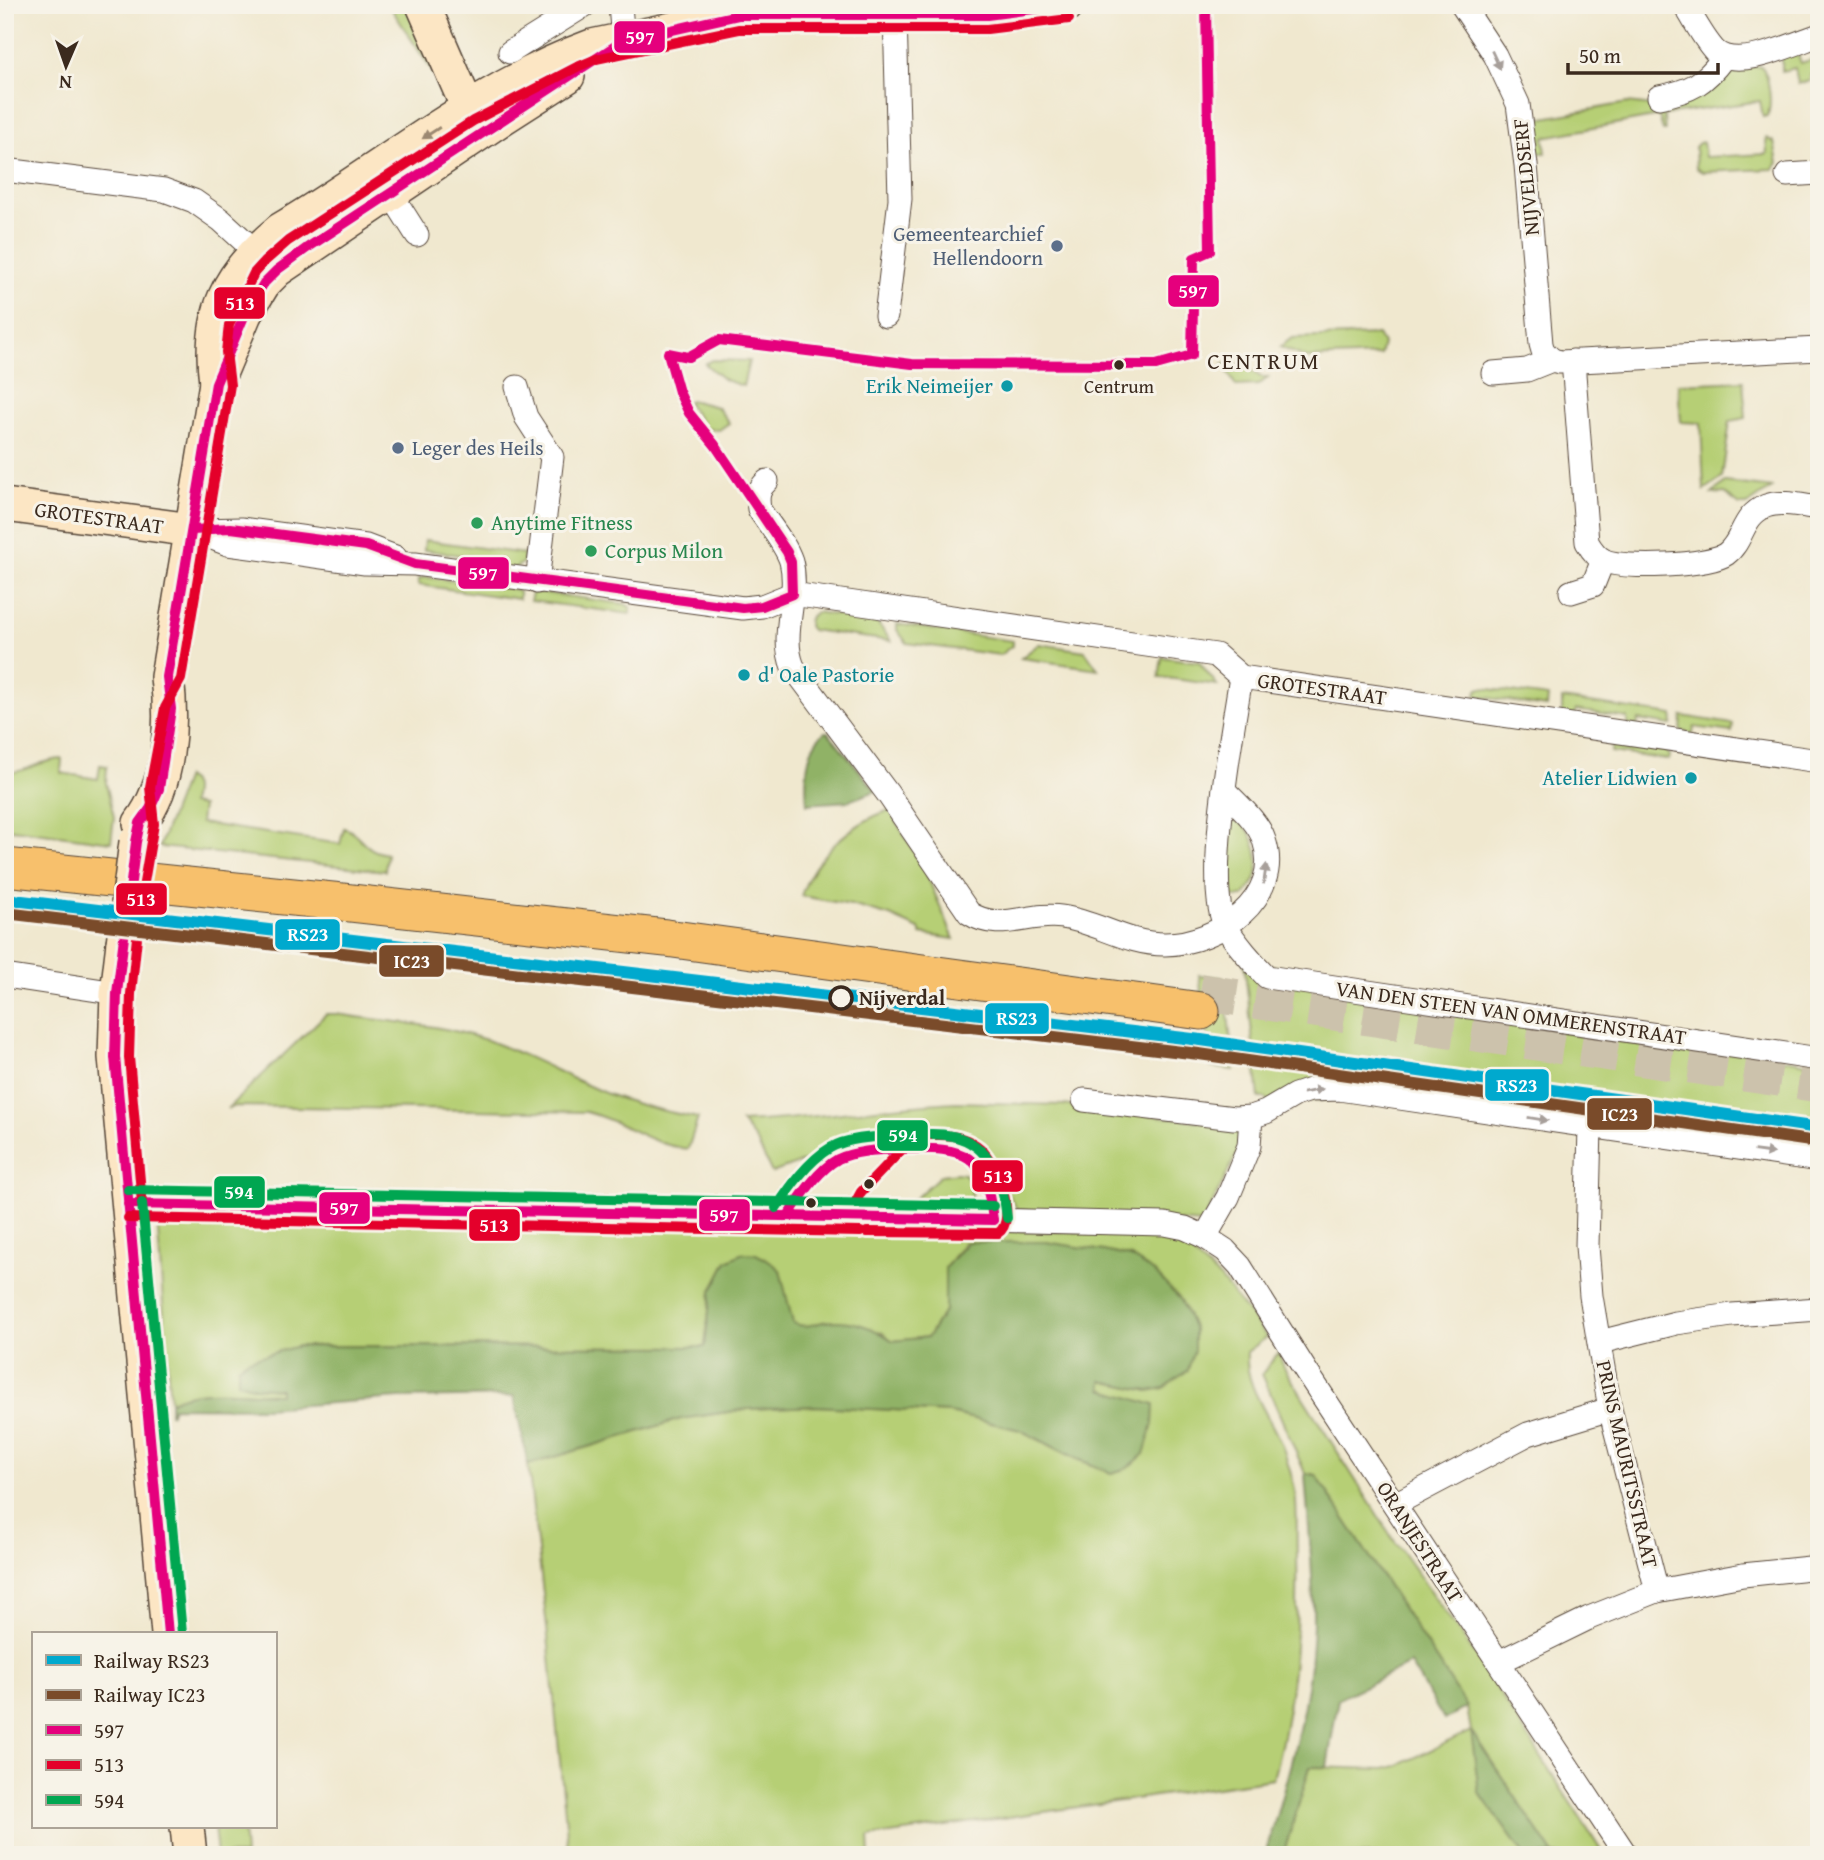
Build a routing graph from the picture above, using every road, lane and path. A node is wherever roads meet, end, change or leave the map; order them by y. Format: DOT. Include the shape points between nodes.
graph roads {
  1 [pos="424,5"];
  2 [pos="584,5"];
  3 [pos="620,5"];
  4 [pos="1063,5"];
  5 [pos="1462,5"];
  6 [pos="1685,5"];
  7 [pos="823,10"];
  8 [pos="895,14"];
  9 [pos="1819,36"];
  10 [pos="623,41"];
  11 [pos="510,52"];
  12 [pos="1724,57"];
  13 [pos="1659,97"];
  14 [pos="485,114"];
  15 [pos="5,170"];
  16 [pos="1819,173"];
  17 [pos="1787,175"];
  18 [pos="382,181"];
  19 [pos="417,235"];
  20 [pos="265,261"];
  21 [pos="886,316"];
  22 [pos="1819,349"];
  23 [pos="1562,360"];
  24 [pos="1493,373"];
  25 [pos="517,387"];
  26 [pos="767,481"];
  27 [pos="5,505"];
  28 [pos="1819,508"];
  29 [pos="192,530"];
  30 [pos="1603,560"];
  31 [pos="537,582"];
  32 [pos="1571,592"];
  33 [pos="792,594"];
  34 [pos="1241,677"];
  35 [pos="1819,761"];
  36 [pos="1224,790"];
  37 [pos="5,851"];
  38 [pos="5,867"];
  39 [pos="1226,926"];
  40 [pos="5,976"];
  41 [pos="117,993"];
  42 [pos="1819,1059"];
  43 [pos="1084,1100"];
  44 [pos="1251,1117"];
  45 [pos="1590,1127"];
  46 [pos="1819,1160"];
  47 [pos="128,1204"];
  48 [pos="1205,1237"];
  49 [pos="1819,1309"];
  50 [pos="1600,1342"];
  51 [pos="1610,1409"];
  52 [pos="1395,1504"];
  53 [pos="1819,1567"];
  54 [pos="1657,1591"];
  55 [pos="168,1632"];
  56 [pos="1499,1662"];
  57 [pos="187,1828"];
  58 [pos="190,1855"];
  59 [pos="1626,1855"];
  1 -- 14 [label="street" via="447,32"];
  2 -- 11 [label="street"];
  3 -- 10 [label="street"];
  4 -- 8 [label="street" via="987,15"];
  5 -- 23 [label="street, NIJVELDSERF, one-way" via="1495,55 1518,104 1541,344 1543,351"];
  6 -- 12 [label="street"];
  7 -- 8 [label="street"];
  7 -- 10 [label="street" via="730,16"];
  8 -- 21 [label="street" via="900,199"];
  9 -- 12 [label="street" via="1747,58"];
  10 -- 14 [label="street" via="571,54"];
  12 -- 13 [label="street" via="1702,82"];
  14 -- 18 [label="street"];
  15 -- 20 [label="street" via="164,190 194,201"];
  16 -- 17 [label="street"];
  18 -- 19 [label="street"];
  18 -- 20 [label="street" via="280,229"];
  20 -- 29 [label="street" via="242,265 215,321 216,383"];
  22 -- 23 [label="street"];
  23 -- 24 [label="street"];
  23 -- 30 [label="street, NIJVELDSERF" via="1587,542"];
  25 -- 31 [label="street" via="526,417 552,457"];
  26 -- 33 [label="street" via="758,495 759,509 791,562"];
  27 -- 29 [label="street, GROTESTRAAT"];
  28 -- 30 [label="street" via="1764,506 1746,520 1728,552 1707,561 1645,565"];
  29 -- 31 [label="street, GROTESTRAAT" via="228,544"];
  29 -- 41 [label="street, bridge" via="167,677 152,703 136,786 138,832"];
  30 -- 32 [label="street" via="1593,585"];
  31 -- 33 [label="street, GROTESTRAAT" via="743,608"];
  33 -- 34 [label="street, GROTESTRAAT" via="1216,655"];
  33 -- 39 [label="street" via="788,642 793,667 969,913 1000,923 1059,916 1137,941 1167,944 1198,939"];
  34 -- 35 [label="street, GROTESTRAAT"];
  34 -- 36 [label="street"];
  36 -- 39 [label="street" via="1219,901"];
  39 -- 36 [label="street, one-way" via="1260,894 1267,868 1263,837"];
  37 -- 38 [label="main road" via="688,923 1029,968 1201,1002 666,938"];
  39 -- 42 [label="street, VAN DEN STEEN VAN OMMERENSTRAAT" via="1262,972 1276,979"];
  40 -- 41 [label="street"];
  41 -- 47 [label="street" via="115,1057"];
  43 -- 44 [label="street"];
  44 -- 45 [label="street, one-way" via="1295,1095 1325,1088"];
  44 -- 48 [label="street" via="1249,1146"];
  45 -- 46 [label="street, one-way"];
  45 -- 50 [label="street, PRINS MAURITSSTRAAT" via="1587,1246"];
  47 -- 48 [label="street, ORANJESTRAAT" via="1139,1224 1175,1226"];
  47 -- 55 [label="street"];
  48 -- 52 [label="street, ORANJESTRAAT" via="1240,1266"];
  49 -- 50 [label="street" via="1676,1323"];
  50 -- 51 [label="street, PRINS MAURITSSTRAAT"];
  51 -- 52 [label="street" via="1528,1434"];
  51 -- 54 [label="street, PRINS MAURITSSTRAAT"];
  52 -- 56 [label="street, ORANJESTRAAT"];
  53 -- 54 [label="street"];
  54 -- 56 [label="street"];
  56 -- 59 [label="street, ORANJESTRAAT"];
  57 -- 58 [label="street"];
}
